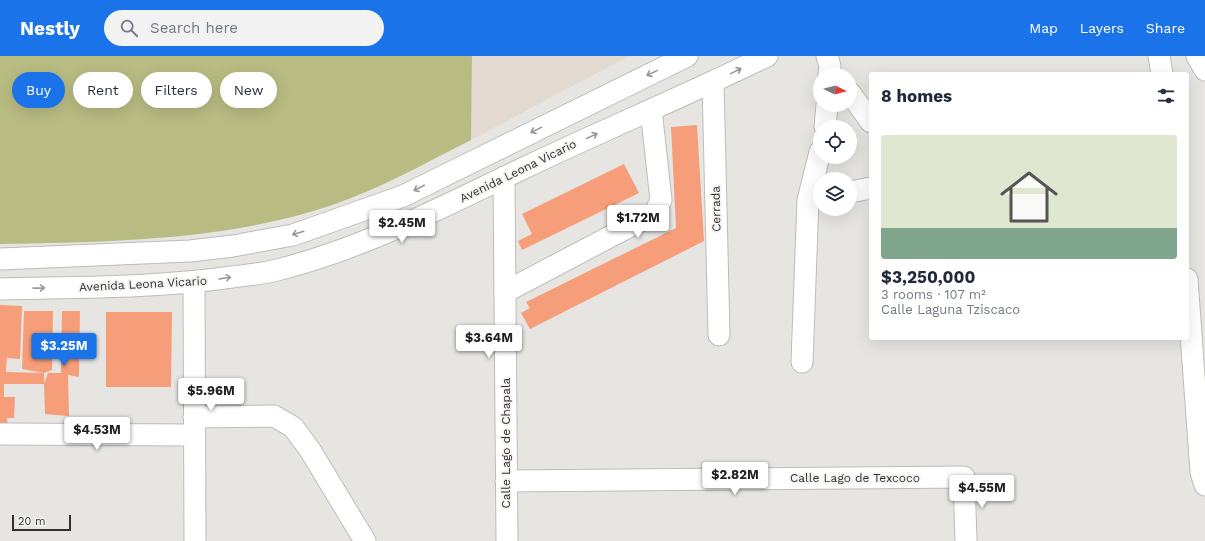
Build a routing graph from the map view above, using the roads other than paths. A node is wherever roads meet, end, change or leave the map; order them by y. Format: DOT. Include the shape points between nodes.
graph roads {
  1 [pos="688,56"];
  2 [pos="767,56"];
  3 [pos="1159,56"];
  4 [pos="1197,56"];
  5 [pos="1205,70"];
  6 [pos="1162,72"];
  7 [pos="713,82"];
  8 [pos="857,103"];
  9 [pos="651,110"];
  10 [pos="869,119"];
  11 [pos="504,177"];
  12 [pos="869,188"];
  13 [pos="857,191"];
  14 [pos="813,213"];
  15 [pos="0,259"];
  16 [pos="194,283"];
  17 [pos="0,289"];
  18 [pos="505,292"];
  19 [pos="1189,302"];
  20 [pos="719,335"];
  21 [pos="802,362"];
  22 [pos="194,426"];
  23 [pos="0,434"];
  24 [pos="1204,476"];
  25 [pos="506,481"];
  26 [pos="194,541"];
  27 [pos="365,541"];
  28 [pos="507,541"];
  29 [pos="966,541"];
  1 -- 15 [label="street, one-way" via="403,196 293,235 190,251"];
  7 -- 2 [label="street, Avenida Leona Vicario, one-way"];
  3 -- 6 [label="street"];
  4 -- 5 [label="street"];
  7 -- 9 [label="street, Avenida Leona Vicario"];
  7 -- 20 [label="street, Cerrada"];
  8 -- 10 [label="street"];
  11 -- 9 [label="street, Avenida Leona Vicario, one-way"];
  9 -- 18 [label="street" via="661,200 655,213"];
  16 -- 11 [label="street, Avenida Leona Vicario, one-way" via="275,270 364,243"];
  11 -- 18 [label="street, Calle Lago de Chapala"];
  12 -- 13 [label="street"];
  14 -- 21 [label="street"];
  17 -- 16 [label="street, Avenida Leona Vicario, one-way"];
  16 -- 22 [label="street"];
  18 -- 25 [label="street, Calle Lago de Chapala"];
  19 -- 24 [label="street"];
  22 -- 23 [label="street"];
  22 -- 26 [label="street"];
  22 -- 27 [label="street" via="274,416 293,427 310,450"];
  25 -- 28 [label="street, Calle Lago de Chapala"];
  25 -- 29 [label="street, Calle Lago de Texcoco" via="964,477"];
}
